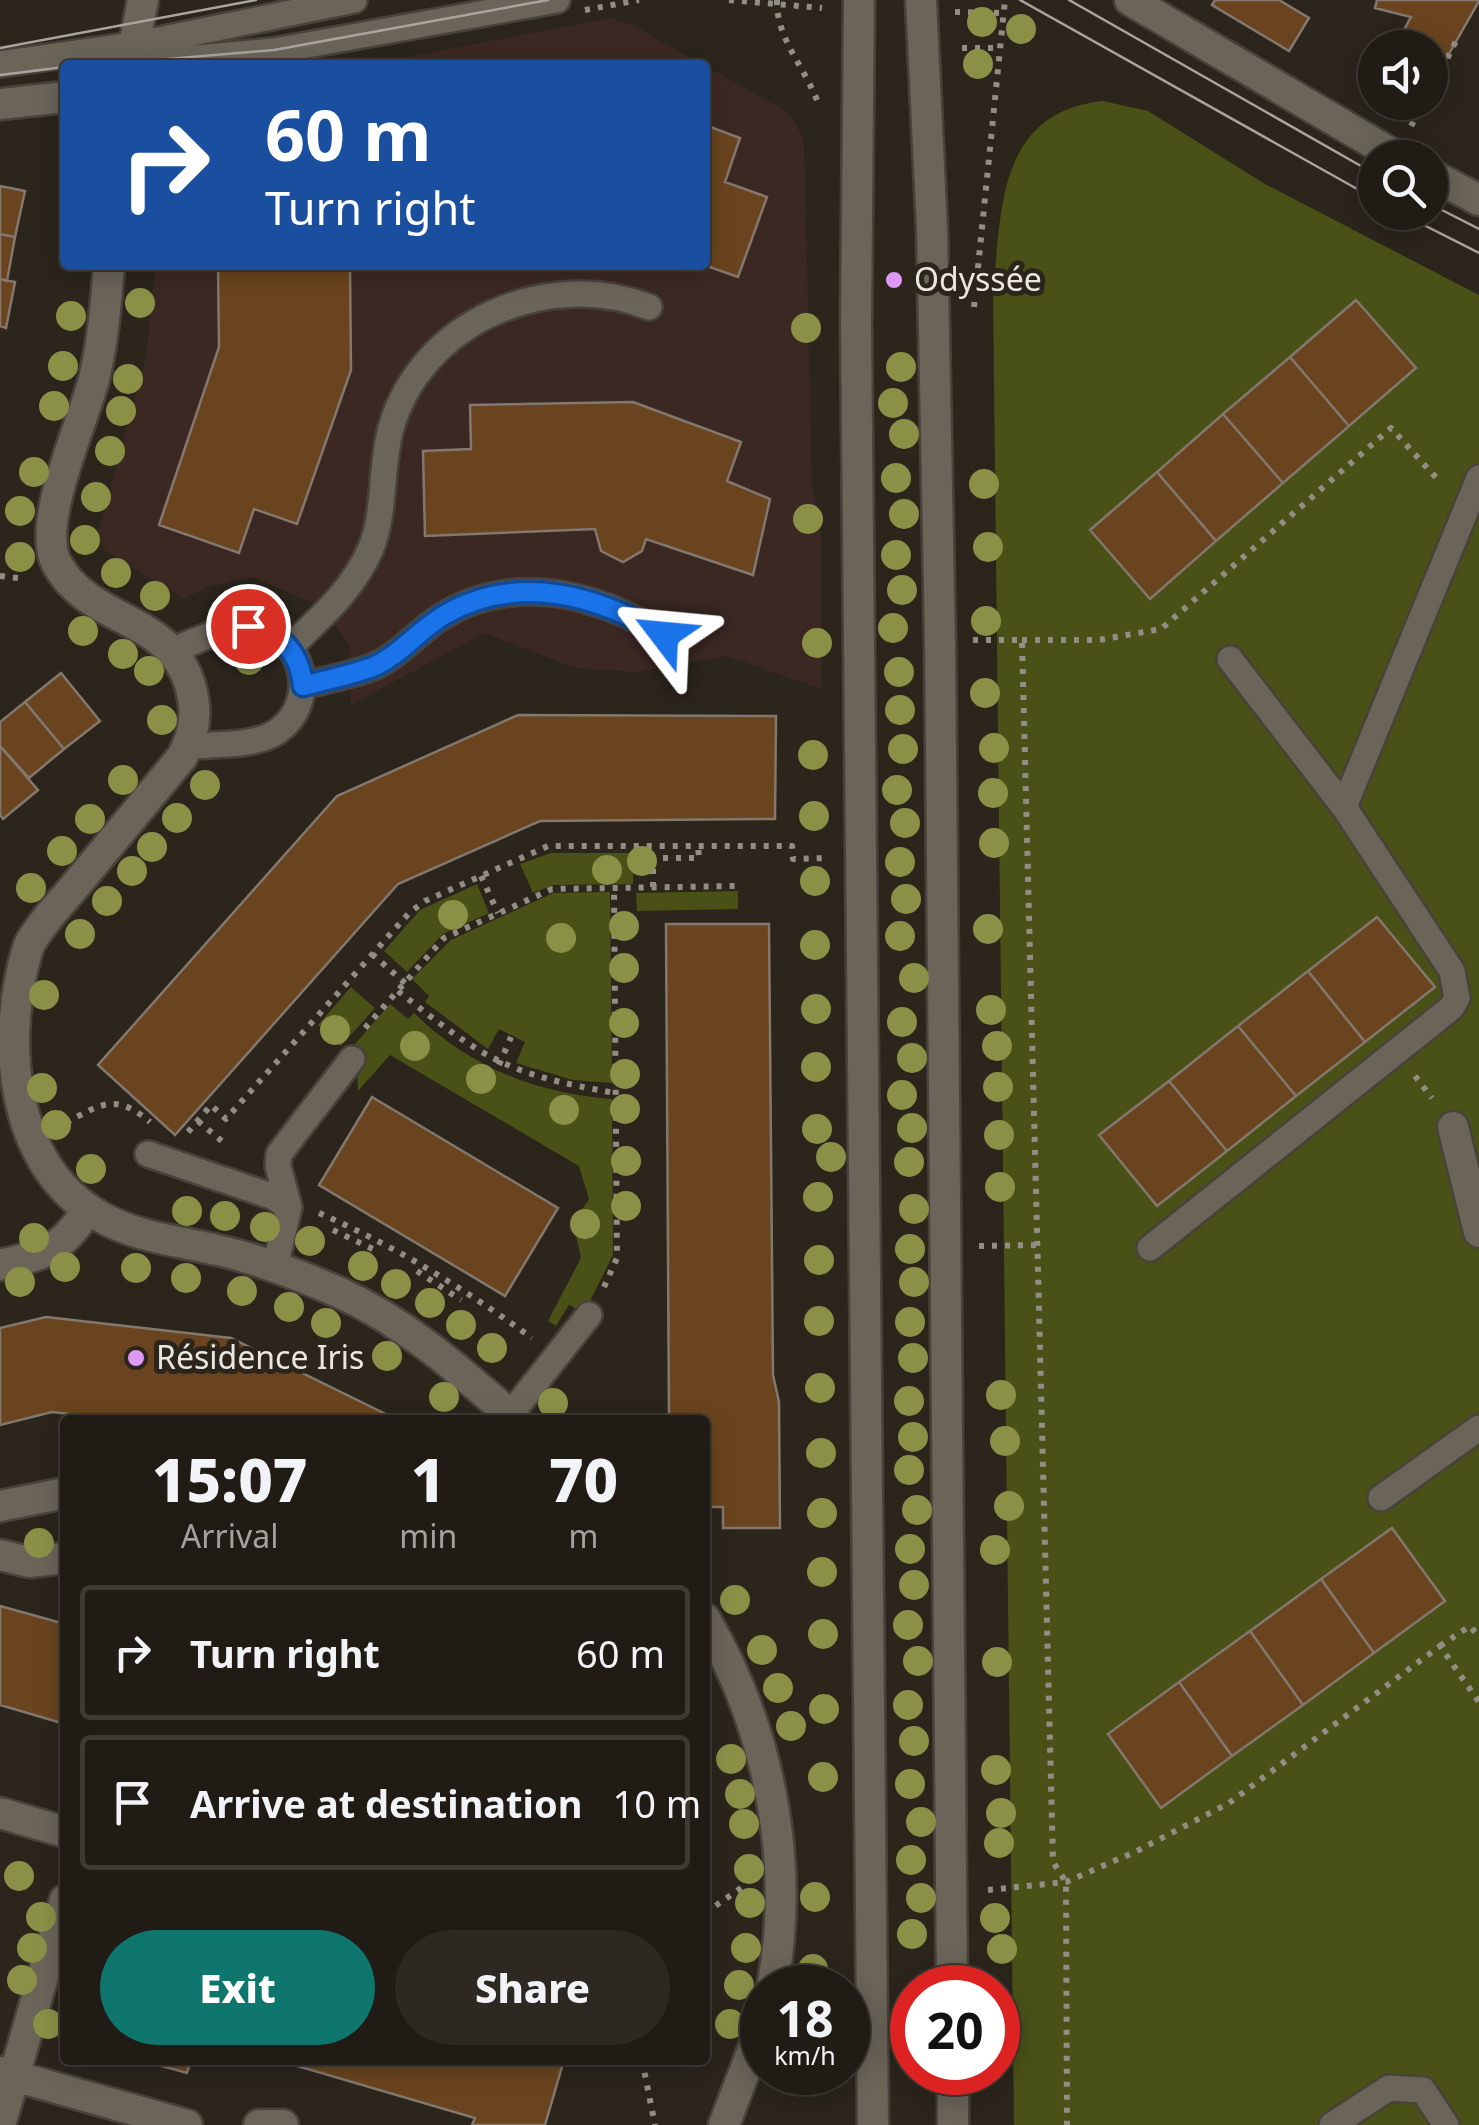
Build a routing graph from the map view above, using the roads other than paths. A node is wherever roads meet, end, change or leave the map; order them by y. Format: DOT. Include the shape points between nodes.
graph roads {
  1 [pos="143,0"];
  2 [pos="354,0"];
  3 [pos="557,0"];
  4 [pos="921,0"];
  5 [pos="1130,0"];
  6 [pos="853,9"];
  7 [pos="128,55"];
  8 [pos="158,60"];
  9 [pos="175,60"];
  10 [pos="0,64"];
  11 [pos="60,98"];
  12 [pos="0,104"];
  13 [pos="1369,140"];
  14 [pos="1448,184"];
  15 [pos="1479,200"];
  16 [pos="108,270"];
  17 [pos="649,306"];
  18 [pos="1475,490"];
  19 [pos="664,635"];
  20 [pos="290,648"];
  21 [pos="172,650"];
  22 [pos="1230,659"];
  23 [pos="303,686"];
  24 [pos="188,746"];
  25 [pos="1344,807"];
  26 [pos="4,1001"];
  27 [pos="352,1059"];
  28 [pos="1453,1127"];
  29 [pos="148,1154"];
  30 [pos="289,1208"];
  31 [pos="88,1209"];
  32 [pos="1479,1232"];
  33 [pos="1150,1248"];
  34 [pos="0,1265"];
  35 [pos="275,1267"];
  36 [pos="589,1315"];
  37 [pos="510,1415"];
  38 [pos="515,1415"];
  39 [pos="1479,1428"];
  40 [pos="60,1494"];
  41 [pos="1382,1498"];
  42 [pos="0,1506"];
  43 [pos="0,1555"];
  44 [pos="60,1559"];
  45 [pos="710,1630"];
  46 [pos="0,1813"];
  47 [pos="60,1831"];
  48 [pos="60,1915"];
  49 [pos="774,1965"];
  50 [pos="952,1965"];
  51 [pos="7,2074"];
  52 [pos="740,2083"];
  53 [pos="953,2095"];
  54 [pos="0,2125"];
  55 [pos="187,2125"];
  56 [pos="259,2125"];
  57 [pos="283,2125"];
  58 [pos="724,2125"];
  59 [pos="873,2125"];
  60 [pos="953,2125"];
  61 [pos="1332,2125"];
  62 [pos="1446,2125"];
  1 -- 7 [label="main road"];
  2 -- 7 [label="lane"];
  3 -- 9 [label="lane" via="274,51"];
  4 -- 50 [label="main road" via="940,640"];
  5 -- 13 [label="main road"];
  6 -- 59 [label="main road"];
  7 -- 8 [label="lane"];
  7 -- 10 [label="lane"];
  11 -- 12 [label="main road"];
  14 -- 15 [label="main road"];
  16 -- 21 [label="main road" via="94,377 56,504 52,552 82,591"];
  17 -- 20 [label="lane" via="602,292 544,294 482,320 438,353 392,426 378,523 360,570"];
  18 -- 25 [label="lane"];
  19 -- 23 [label="lane" via="582,597 519,592 445,615 377,665"];
  20 -- 21 [label="lane" via="278,636 248,626"];
  20 -- 23 [label="lane"];
  21 -- 24 [label="main road" via="185,668 195,709"];
  22 -- 25 [label="lane"];
  23 -- 24 [label="lane" via="300,704 277,732 260,740"];
  24 -- 26 [label="main road" via="30,943"];
  25 -- 33 [label="lane" via="1452,971 1457,998"];
  26 -- 31 [label="main road" via="3,1052 19,1124 36,1154"];
  27 -- 30 [label="lane" via="280,1154"];
  28 -- 32 [label="main road"];
  29 -- 30 [label="lane"];
  30 -- 35 [label="lane"];
  31 -- 34 [label="main road" via="54,1250"];
  31 -- 35 [label="main road" via="135,1232"];
  35 -- 37 [label="main road" via="385,1316"];
  36 -- 38 [label="lane"];
  39 -- 41 [label="lane"];
  40 -- 42 [label="main road"];
  43 -- 44 [label="main road" via="29,1562"];
  45 -- 49 [label="main road" via="752,1718 772,1806 780,1903"];
  46 -- 47 [label="main road"];
  48 -- 51 [label="main road"];
  51 -- 54 [label="main road"];
  51 -- 55 [label="main road"];
  52 -- 58 [label="main road"];
  53 -- 60 [label="main road"];
  56 -- 57 [label="main road"];
  61 -- 62 [label="lane" via="1389,2088 1423,2090"];
}
